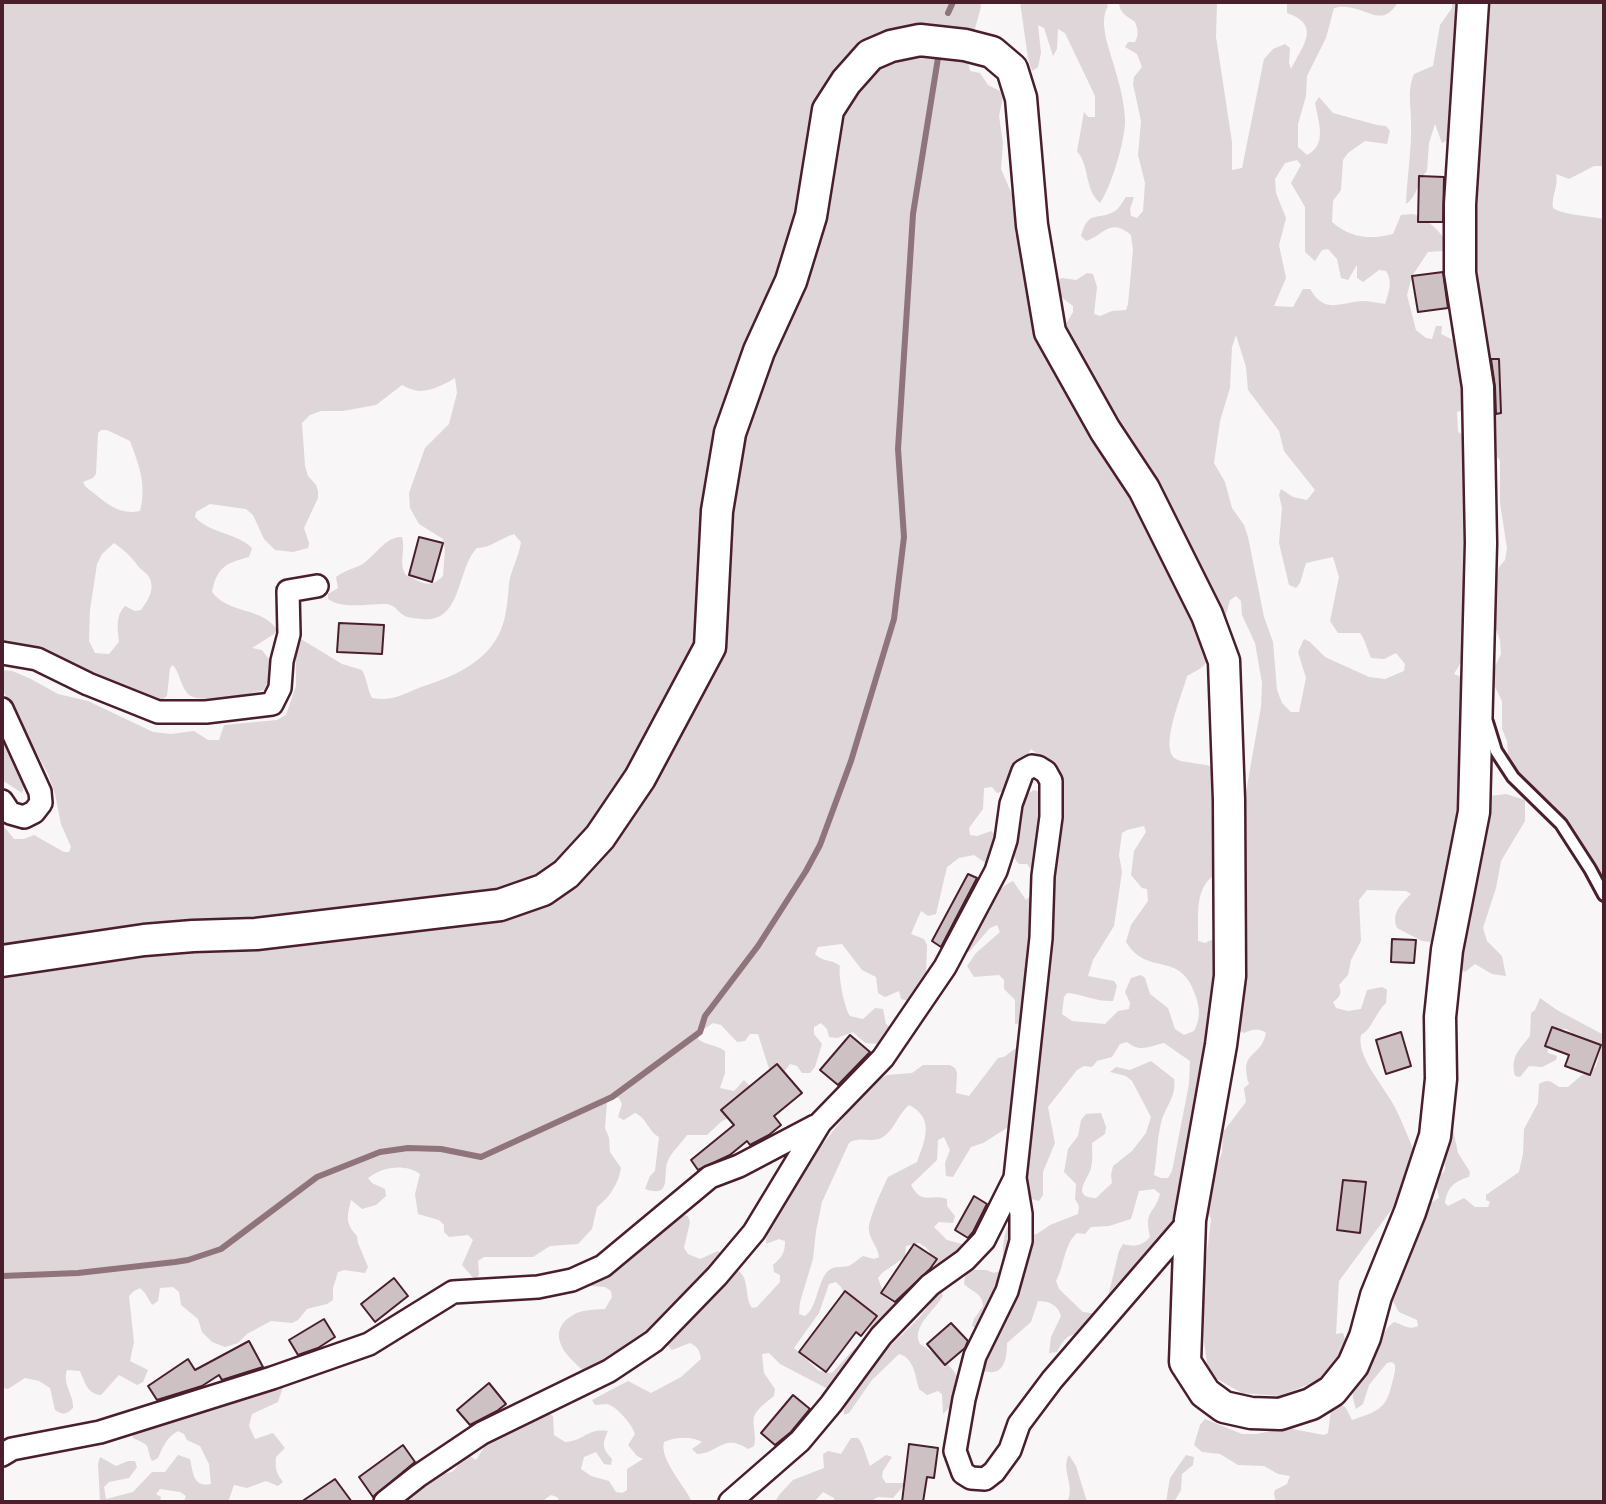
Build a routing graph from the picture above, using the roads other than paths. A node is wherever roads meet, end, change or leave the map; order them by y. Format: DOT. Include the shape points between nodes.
graph roads {
  1 [pos="1473,2"];
  2 [pos="317,586"];
  3 [pos="2,653"];
  4 [pos="1478,692"];
  5 [pos="2,709"];
  6 [pos="2,801"];
  7 [pos="1604,895"];
  8 [pos="2,961"];
  9 [pos="820,1123"];
  10 [pos="1015,1178"];
  11 [pos="1190,1220"];
  12 [pos="2,1455"];
  13 [pos="385,1502"];
  14 [pos="730,1502"];
  1 -- 4 [label="street" via="1460,273 1478,387"];
  2 -- 3 [label="street" via="288,592 289,634 280,688 272,704 158,712 37,659"];
  4 -- 7 [label="lane" via="1496,751 1513,777 1561,824"];
  4 -- 11 [label="street" via="1474,811 1447,950 1435,1136 1365,1337 1353,1365 1332,1391 1280,1414 1224,1406 1205,1393 1185,1362"];
  5 -- 6 [label="street" via="41,803 24,817 10,813"];
  8 -- 11 [label="street" via="144,940 256,934 500,905 543,890 566,874 600,837 640,778 710,647 717,511 730,433 811,216 828,110 870,55 920,40 965,45 992,52 1012,69 1021,99 1032,225 1050,332 1143,489 1207,615 1224,661 1230,976"];
  9 -- 10 [label="street" via="883,1058 945,967 996,872 1023,771 1038,767 1051,781 1051,817"];
  9 -- 12 [label="street" via="710,1177 603,1266 572,1280 538,1287 453,1292 369,1344 100,1432 12,1449"];
  9 -- 13 [label="street" via="754,1232 654,1341 609,1371 482,1433"];
  10 -- 11 [label="street" via="1021,1241 1007,1291 975,1356 955,1451 963,1473 971,1478 985,1479 994,1472 1010,1450 1019,1424 1052,1380"];
  10 -- 14 [label="street" via="984,1240 930,1285 881,1336 800,1441"];
}
